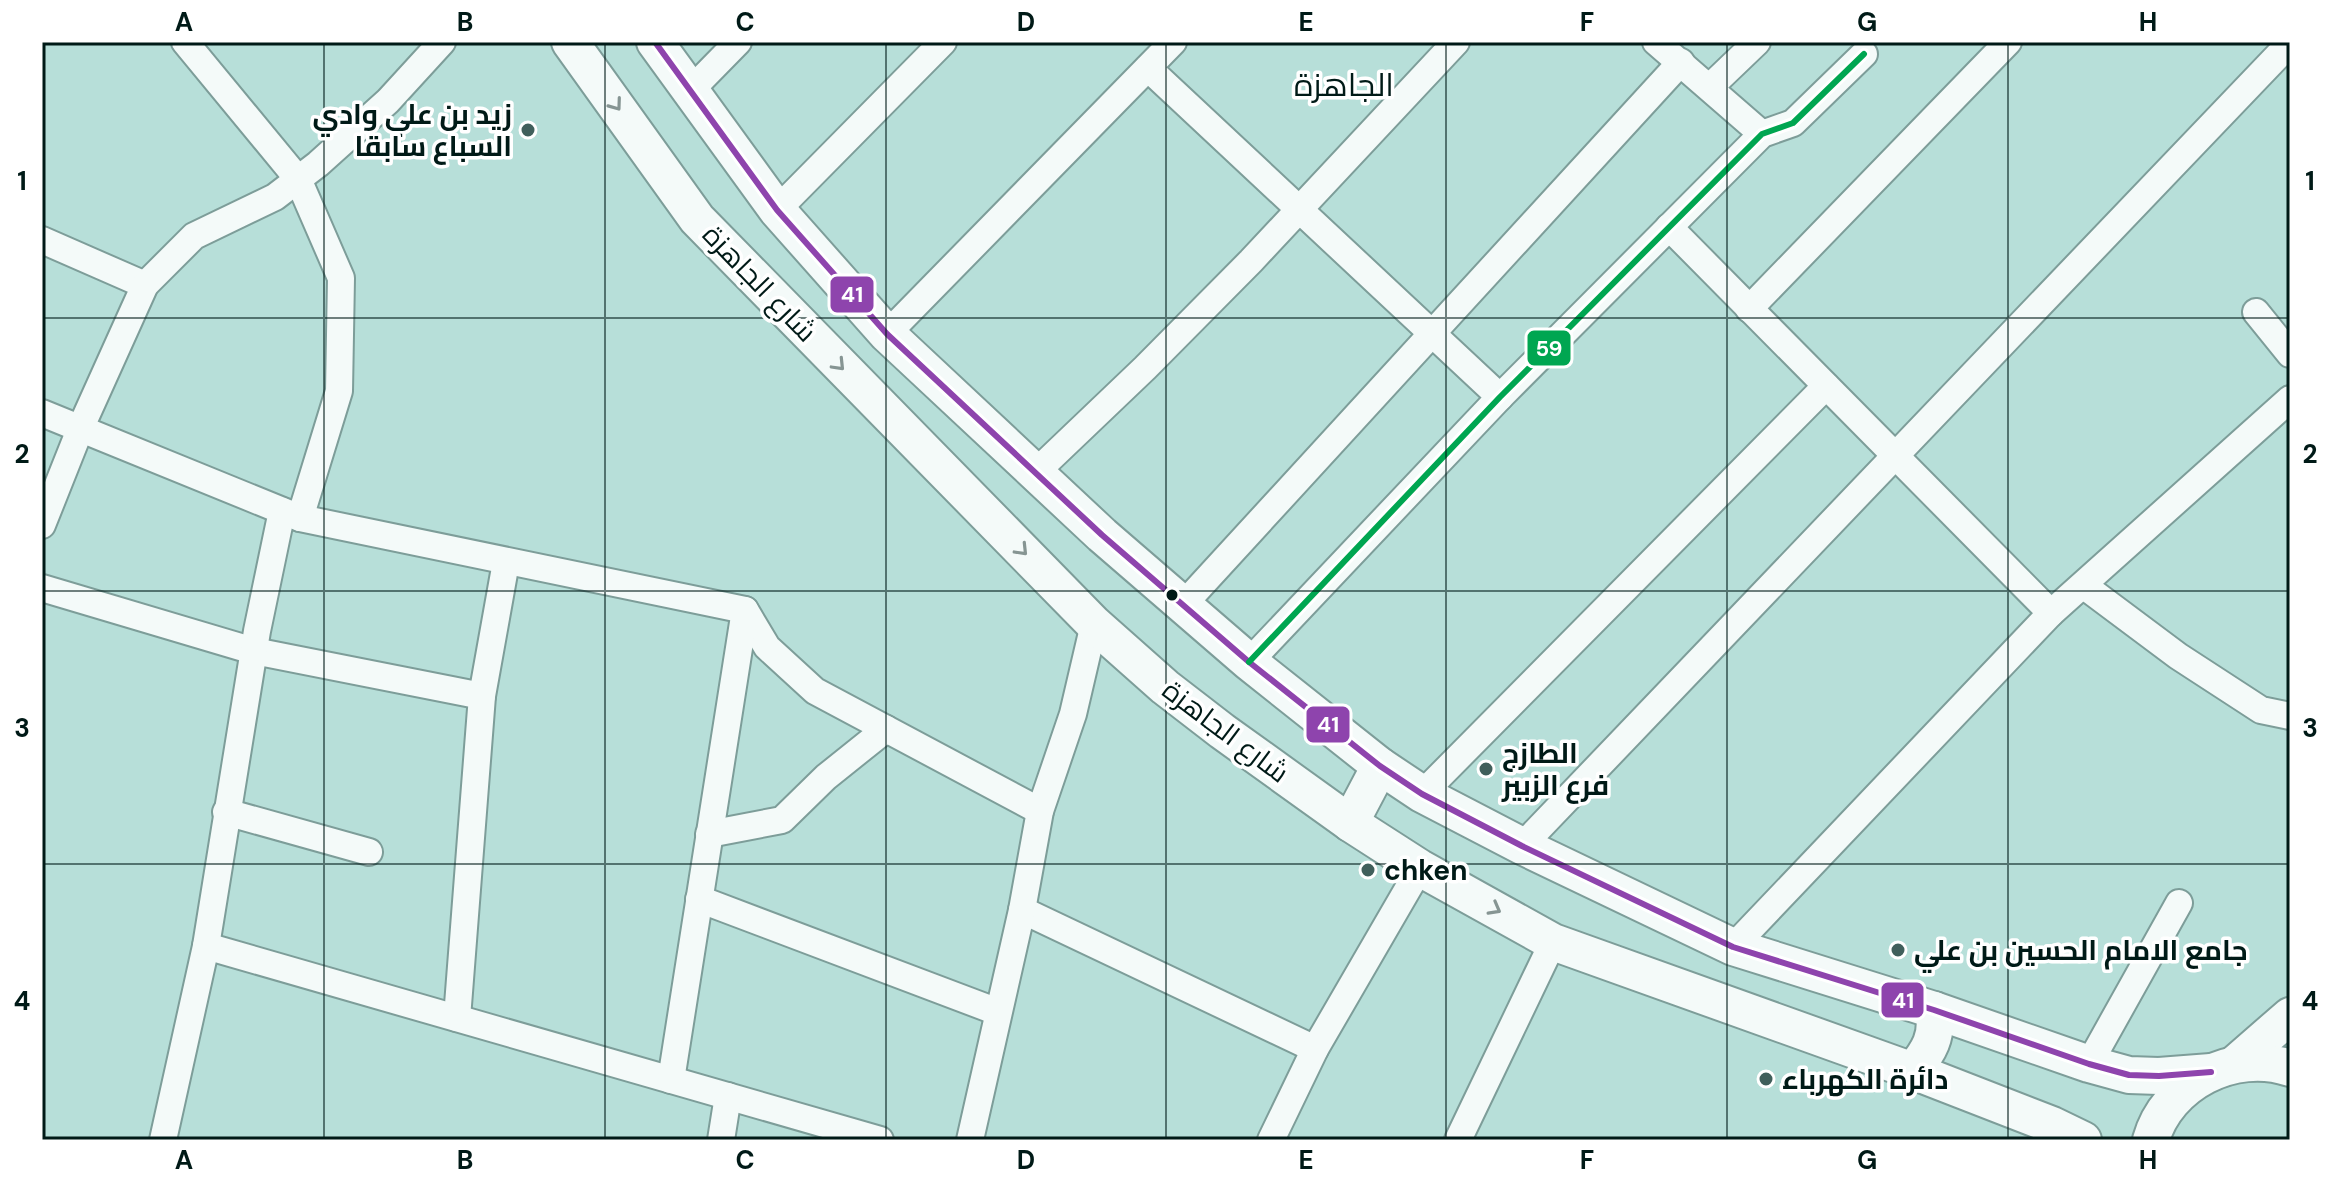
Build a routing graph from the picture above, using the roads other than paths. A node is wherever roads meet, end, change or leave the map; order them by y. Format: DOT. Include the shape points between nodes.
graph roads {
  1 [pos="185,42"];
  2 [pos="442,42"];
  3 [pos="570,42"];
  4 [pos="655,42"];
  5 [pos="738,42"];
  6 [pos="943,42"];
  7 [pos="1173,42"];
  8 [pos="1456,42"];
  9 [pos="1656,42"];
  10 [pos="1757,42"];
  11 [pos="2008,42"];
  12 [pos="2290,43"];
  13 [pos="1864,54"];
  14 [pos="1681,62"];
  15 [pos="1148,68"];
  16 [pos="1710,87"];
  17 [pos="689,92"];
  18 [pos="1762,134"];
  19 [pos="298,179"];
  20 [pos="777,210"];
  21 [pos="1298,210"];
  22 [pos="1669,227"];
  23 [pos="42,240"];
  24 [pos="145,285"];
  25 [pos="1749,309"];
  26 [pos="2256,312"];
  27 [pos="1431,332"];
  28 [pos="887,334"];
  29 [pos="2290,354"];
  30 [pos="932,376"];
  31 [pos="1826,386"];
  32 [pos="1500,397"];
  33 [pos="2290,399"];
  34 [pos="42,413"];
  35 [pos="892,418"];
  36 [pos="81,427"];
  37 [pos="1894,455"];
  38 [pos="1036,472"];
  39 [pos="291,514"];
  40 [pos="42,525"];
  41 [pos="506,562"];
  42 [pos="2083,585"];
  43 [pos="42,588"];
  44 [pos="1183,605"];
  45 [pos="745,610"];
  46 [pos="2051,613"];
  47 [pos="1094,624"];
  48 [pos="254,651"];
  49 [pos="1249,662"];
  50 [pos="482,696"];
  51 [pos="2290,716"];
  52 [pos="886,729"];
  53 [pos="1380,766"];
  54 [pos="1422,794"];
  55 [pos="1040,811"];
  56 [pos="226,812"];
  57 [pos="1350,823"];
  58 [pos="709,834"];
  59 [pos="1522,846"];
  60 [pos="369,852"];
  61 [pos="1420,868"];
  62 [pos="699,899"];
  63 [pos="2179,903"];
  64 [pos="1022,910"];
  65 [pos="1553,942"];
  66 [pos="206,946"];
  67 [pos="1733,947"];
  68 [pos="1934,1010"];
  69 [pos="998,1012"];
  70 [pos="2290,1016"];
  71 [pos="457,1018"];
  72 [pos="1315,1049"];
  73 [pos="2089,1064"];
  74 [pos="2224,1067"];
  75 [pos="2290,1068"];
  76 [pos="1913,1071"];
  77 [pos="671,1080"];
  78 [pos="728,1096"];
  79 [pos="163,1140"];
  80 [pos="721,1140"];
  81 [pos="880,1140"];
  82 [pos="970,1140"];
  83 [pos="1271,1140"];
  84 [pos="1458,1140"];
  85 [pos="2083,1140"];
  86 [pos="2151,1140"];
  1 -- 19 [label="street"];
  2 -- 19 [label="street" via="388,101"];
  3 -- 35 [label="street, شارع الجاهزة, one-way" via="697,219"];
  4 -- 17 [label="street, شارع الجاهزة"];
  5 -- 17 [label="street"];
  6 -- 20 [label="street"];
  7 -- 15 [label="street"];
  8 -- 21 [label="street"];
  9 -- 14 [label="street"];
  10 -- 16 [label="street"];
  11 -- 25 [label="street"];
  12 -- 37 [label="street"];
  13 -- 18 [label="street" via="1793,123"];
  14 -- 16 [label="street"];
  14 -- 27 [label="street"];
  15 -- 21 [label="street"];
  15 -- 28 [label="street"];
  16 -- 18 [label="street"];
  17 -- 20 [label="street, شارع الجاهزة"];
  18 -- 22 [label="street"];
  19 -- 24 [label="street" via="275,197 194,236"];
  19 -- 39 [label="street" via="341,278 339,391"];
  20 -- 28 [label="street, شارع الجاهزة"];
  21 -- 27 [label="street"];
  21 -- 38 [label="street"];
  22 -- 25 [label="street"];
  22 -- 32 [label="street"];
  23 -- 24 [label="street"];
  24 -- 36 [label="street"];
  25 -- 31 [label="street"];
  26 -- 29 [label="street"];
  27 -- 32 [label="street"];
  27 -- 44 [label="street"];
  28 -- 30 [label="street, شارع الجاهزة"];
  30 -- 35 [label="street"];
  30 -- 38 [label="street, شارع الجاهزة"];
  31 -- 37 [label="street"];
  31 -- 54 [label="street"];
  32 -- 49 [label="street"];
  33 -- 42 [label="street"];
  34 -- 36 [label="street"];
  35 -- 47 [label="street, شارع الجاهزة, one-way"];
  36 -- 39 [label="street"];
  36 -- 40 [label="street"];
  37 -- 46 [label="street"];
  37 -- 59 [label="street"];
  38 -- 44 [label="street, شارع الجاهزة"];
  39 -- 41 [label="street"];
  39 -- 48 [label="street"];
  41 -- 45 [label="street"];
  41 -- 50 [label="street"];
  42 -- 46 [label="street"];
  42 -- 51 [label="street" via="2261,710"];
  43 -- 48 [label="street"];
  44 -- 49 [label="street, شارع الجاهزة"];
  45 -- 52 [label="street" via="767,647 815,691"];
  45 -- 58 [label="street"];
  46 -- 67 [label="street"];
  47 -- 55 [label="street" via="1073,714"];
  47 -- 57 [label="street, شارع الجاهزة" via="1188,704"];
  48 -- 50 [label="street"];
  48 -- 56 [label="street"];
  49 -- 53 [label="street, شارع الجاهزة"];
  50 -- 71 [label="street"];
  52 -- 55 [label="street"];
  52 -- 58 [label="street" via="782,820"];
  53 -- 54 [label="street, شارع الجاهزة"];
  53 -- 57 [label="street"];
  54 -- 59 [label="street, شارع الجاهزة"];
  55 -- 64 [label="street"];
  56 -- 60 [label="street"];
  56 -- 66 [label="street"];
  57 -- 61 [label="street, شارع الجاهزة"];
  58 -- 62 [label="street"];
  59 -- 67 [label="street, شارع الجاهزة"];
  61 -- 65 [label="street, شارع الجاهزة, one-way"];
  61 -- 72 [label="street"];
  62 -- 69 [label="street"];
  62 -- 77 [label="street"];
  63 -- 73 [label="street"];
  64 -- 69 [label="street"];
  64 -- 72 [label="street"];
  65 -- 76 [label="street, شارع الجاهزة"];
  65 -- 84 [label="street"];
  66 -- 71 [label="street"];
  66 -- 79 [label="street"];
  67 -- 68 [label="street, شارع الجاهزة"];
  68 -- 73 [label="street, شارع الجاهزة"];
  68 -- 76 [label="street" via="1934,1041"];
  69 -- 82 [label="street"];
  70 -- 74 [label="street"];
  71 -- 77 [label="street"];
  72 -- 83 [label="street"];
  73 -- 74 [label="street, شارع الجاهزة" via="2129,1075 2159,1076"];
  74 -- 75 [label="street, شارع الجاهزة" via="2275,1063"];
  74 -- 86 [label="street" via="2178,1093 2155,1125"];
  76 -- 85 [label="street, شارع الجاهزة"];
  77 -- 78 [label="street"];
  78 -- 80 [label="street"];
  78 -- 81 [label="street"];
}
